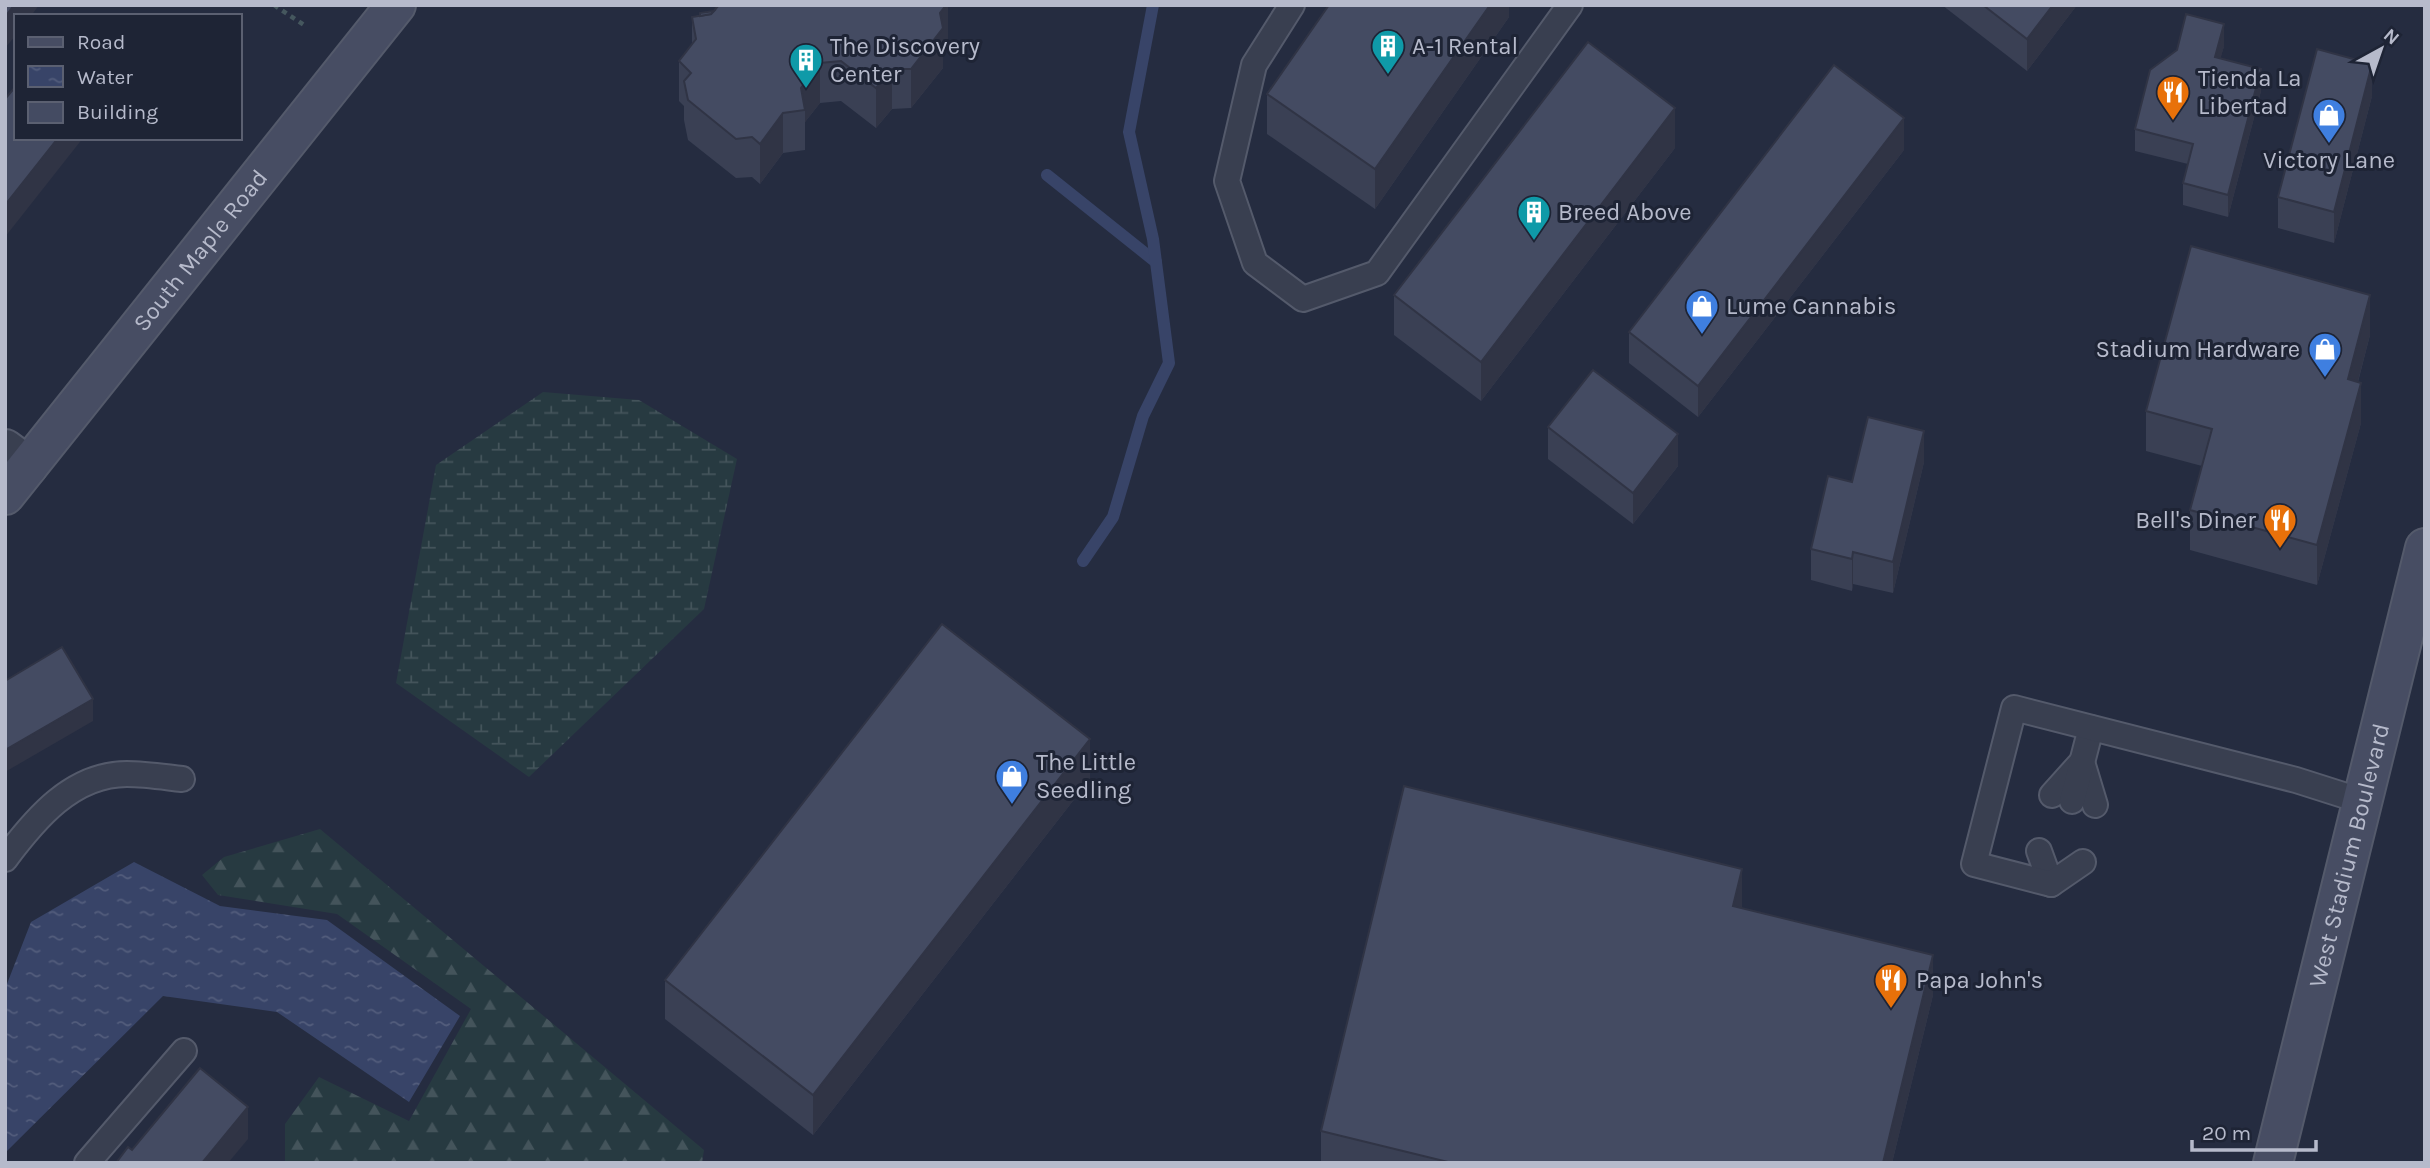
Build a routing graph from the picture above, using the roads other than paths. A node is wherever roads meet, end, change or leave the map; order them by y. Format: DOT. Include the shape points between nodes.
graph roads {
  1 [pos="1292,5"];
  2 [pos="1570,5"];
  3 [pos="392,6"];
  4 [pos="13,470"];
  5 [pos="2425,548"];
  6 [pos="2091,728"];
  7 [pos="2082,762"];
  8 [pos="182,779"];
  9 [pos="2362,801"];
  10 [pos="2049,853"];
  11 [pos="5,859"];
  12 [pos="2083,862"];
  13 [pos="2051,884"];
  14 [pos="184,1051"];
  15 [pos="87,1163"];
  16 [pos="2273,1163"];
  1 -- 2 [label="lane" via="1254,65 1227,181 1255,263 1303,299 1377,273"];
  3 -- 4 [label="main road, South Maple Road"];
  5 -- 9 [label="main road, West Stadium Boulevard"];
  6 -- 7 [label="lane"];
  6 -- 9 [label="lane"];
  6 -- 13 [label="lane" via="2014,708 1974,864"];
  7 -- 7 [label="lane" via="2073,801"];
  8 -- 11 [label="lane" via="125,774 89,781 53,803"];
  9 -- 16 [label="main road, West Stadium Boulevard"];
  10 -- 13 [label="lane"];
  12 -- 13 [label="lane"];
  14 -- 15 [label="lane"];
}
